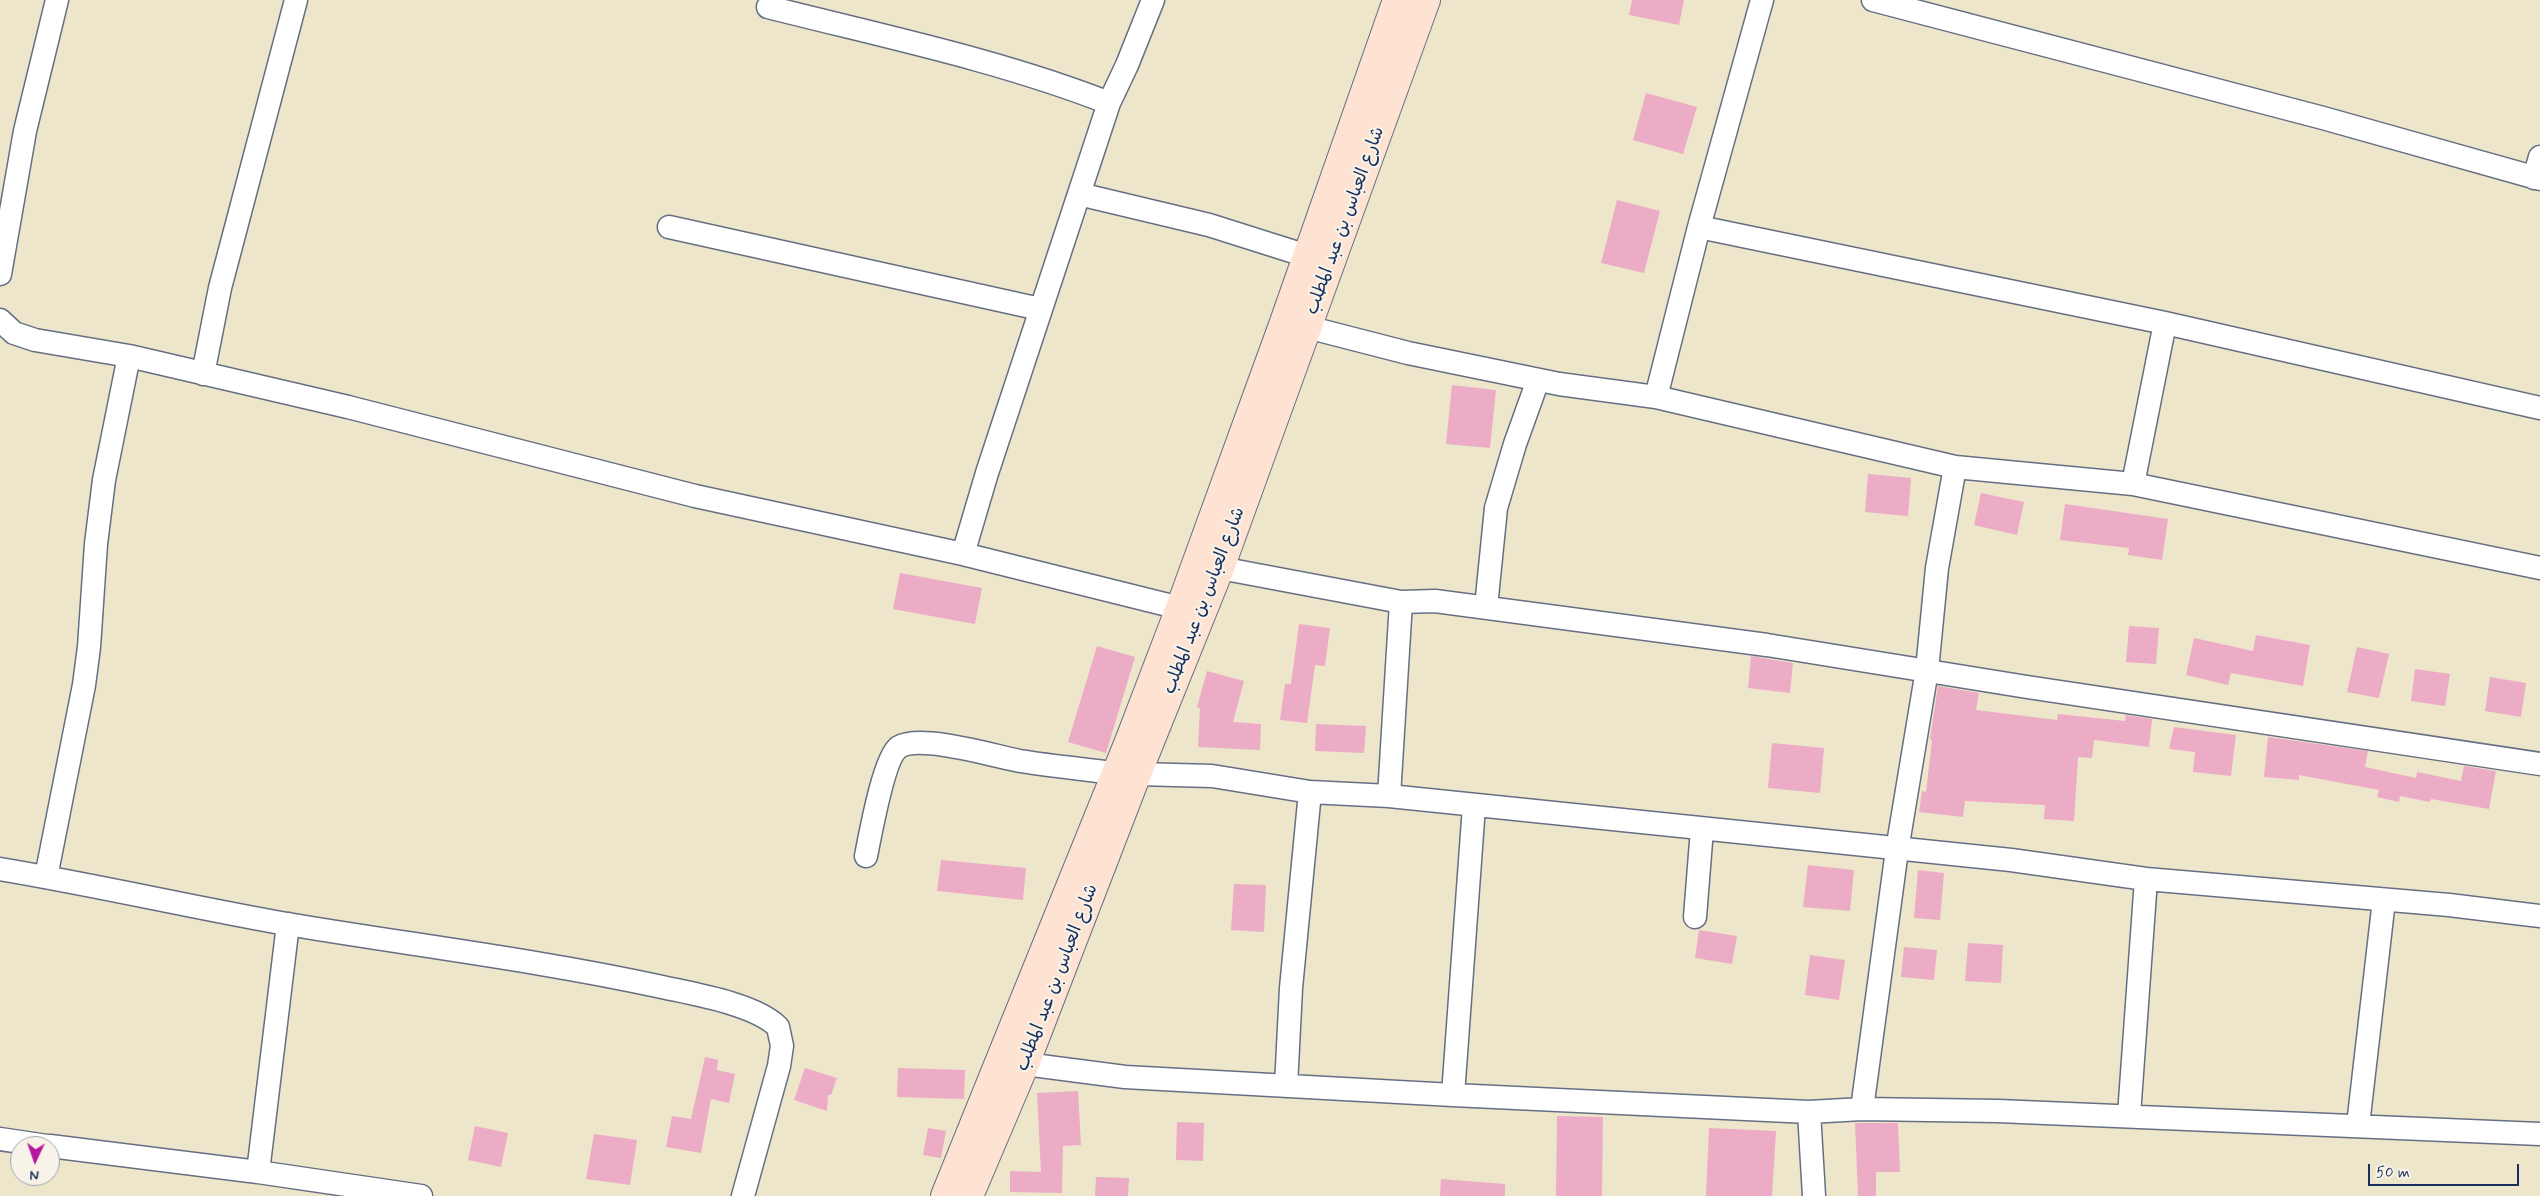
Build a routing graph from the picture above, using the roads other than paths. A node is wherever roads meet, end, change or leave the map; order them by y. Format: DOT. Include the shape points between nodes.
graph roads {
  1 [pos="57,0"];
  2 [pos="296,0"];
  3 [pos="1153,0"];
  4 [pos="1398,0"];
  5 [pos="1426,0"];
  6 [pos="1762,0"];
  7 [pos="1873,0"];
  8 [pos="768,7"];
  9 [pos="1109,103"];
  10 [pos="2538,172"];
  11 [pos="1079,194"];
  12 [pos="669,227"];
  13 [pos="1698,227"];
  14 [pos="1307,256"];
  15 [pos="0,274"];
  16 [pos="1040,309"];
  17 [pos="0,320"];
  18 [pos="2165,323"];
  19 [pos="1307,327"];
  20 [pos="129,356"];
  21 [pos="203,374"];
  22 [pos="1538,380"];
  23 [pos="1656,397"];
  24 [pos="2540,408"];
  25 [pos="1955,467"];
  26 [pos="2133,484"];
  27 [pos="963,554"];
  28 [pos="1220,568"];
  29 [pos="2540,568"];
  30 [pos="1401,602"];
  31 [pos="1486,607"];
  32 [pos="1180,608"];
  33 [pos="1927,670"];
  34 [pos="2540,764"];
  35 [pos="1126,774"];
  36 [pos="1310,792"];
  37 [pos="1389,796"];
  38 [pos="1474,806"];
  39 [pos="1702,829"];
  40 [pos="1897,850"];
  41 [pos="866,856"];
  42 [pos="0,869"];
  43 [pos="46,877"];
  44 [pos="2146,879"];
  45 [pos="2384,900"];
  46 [pos="2540,916"];
  47 [pos="1695,917"];
  48 [pos="288,924"];
  49 [pos="1025,1064"];
  50 [pos="1286,1086"];
  51 [pos="1453,1095"];
  52 [pos="1862,1109"];
  53 [pos="1809,1112"];
  54 [pos="2129,1115"];
  55 [pos="2358,1125"];
  56 [pos="2540,1134"];
  57 [pos="60,1147"];
  58 [pos="258,1172"];
  59 [pos="421,1196"];
  60 [pos="742,1196"];
  61 [pos="945,1196"];
  62 [pos="969,1196"];
  63 [pos="1814,1196"];
  1 -- 15 [label="street" via="24,131"];
  2 -- 21 [label="street" via="220,288"];
  3 -- 9 [label="street"];
  4 -- 14 [label="street, شارع العباس بن عبد المطلب"];
  5 -- 19 [label="street, شارع العباس بن عبد المطلب"];
  6 -- 13 [label="street"];
  7 -- 10 [label="street"];
  8 -- 9 [label="street" via="1004,66"];
  9 -- 11 [label="street"];
  11 -- 14 [label="street" via="1209,225"];
  11 -- 16 [label="street"];
  12 -- 16 [label="street"];
  13 -- 18 [label="street"];
  13 -- 23 [label="street"];
  14 -- 32 [label="street, شارع العباس بن عبد المطلب"];
  16 -- 27 [label="street"];
  17 -- 20 [label="street" via="14,333 35,340"];
  18 -- 24 [label="street"];
  18 -- 26 [label="street"];
  19 -- 22 [label="street" via="1408,353"];
  19 -- 28 [label="street, شارع العباس بن عبد المطلب"];
  20 -- 21 [label="street"];
  20 -- 43 [label="street" via="104,480 84,685"];
  21 -- 27 [label="street" via="470,437 695,496"];
  22 -- 23 [label="street"];
  22 -- 31 [label="street" via="1514,444 1496,508"];
  23 -- 25 [label="street"];
  25 -- 26 [label="street"];
  25 -- 33 [label="street" via="1937,568"];
  26 -- 29 [label="street"];
  27 -- 32 [label="street"];
  28 -- 30 [label="street"];
  28 -- 35 [label="street, شارع العباس بن عبد المطلب"];
  30 -- 31 [label="street" via="1435,601"];
  30 -- 37 [label="street"];
  31 -- 33 [label="street"];
  32 -- 35 [label="street, شارع العباس بن عبد المطلب"];
  33 -- 34 [label="street"];
  33 -- 40 [label="street"];
  35 -- 36 [label="street" via="1212,776"];
  35 -- 41 [label="street" via="1020,761 940,744 899,747 885,777"];
  35 -- 49 [label="street, شارع العباس بن عبد المطلب"];
  35 -- 61 [label="street, شارع العباس بن عبد المطلب"];
  36 -- 37 [label="street"];
  36 -- 50 [label="street" via="1291,988"];
  37 -- 38 [label="street"];
  38 -- 39 [label="street"];
  38 -- 51 [label="street"];
  39 -- 40 [label="street"];
  39 -- 47 [label="street"];
  40 -- 44 [label="street" via="2011,860"];
  40 -- 52 [label="street"];
  42 -- 43 [label="street"];
  43 -- 48 [label="street"];
  44 -- 45 [label="street"];
  44 -- 54 [label="street"];
  45 -- 46 [label="street"];
  45 -- 55 [label="street"];
  48 -- 58 [label="street"];
  48 -- 60 [label="street" via="596,973 702,996 771,1020 778,1027 782,1046 779,1066"];
  49 -- 50 [label="street" via="1124,1076"];
  49 -- 62 [label="street, شارع العباس بن عبد المطلب"];
  50 -- 51 [label="street"];
  51 -- 53 [label="street"];
  52 -- 53 [label="street"];
  52 -- 54 [label="street"];
  53 -- 63 [label="street"];
  54 -- 55 [label="street"];
  55 -- 56 [label="street"];
  57 -- 58 [label="street"];
  58 -- 59 [label="street"];
}
